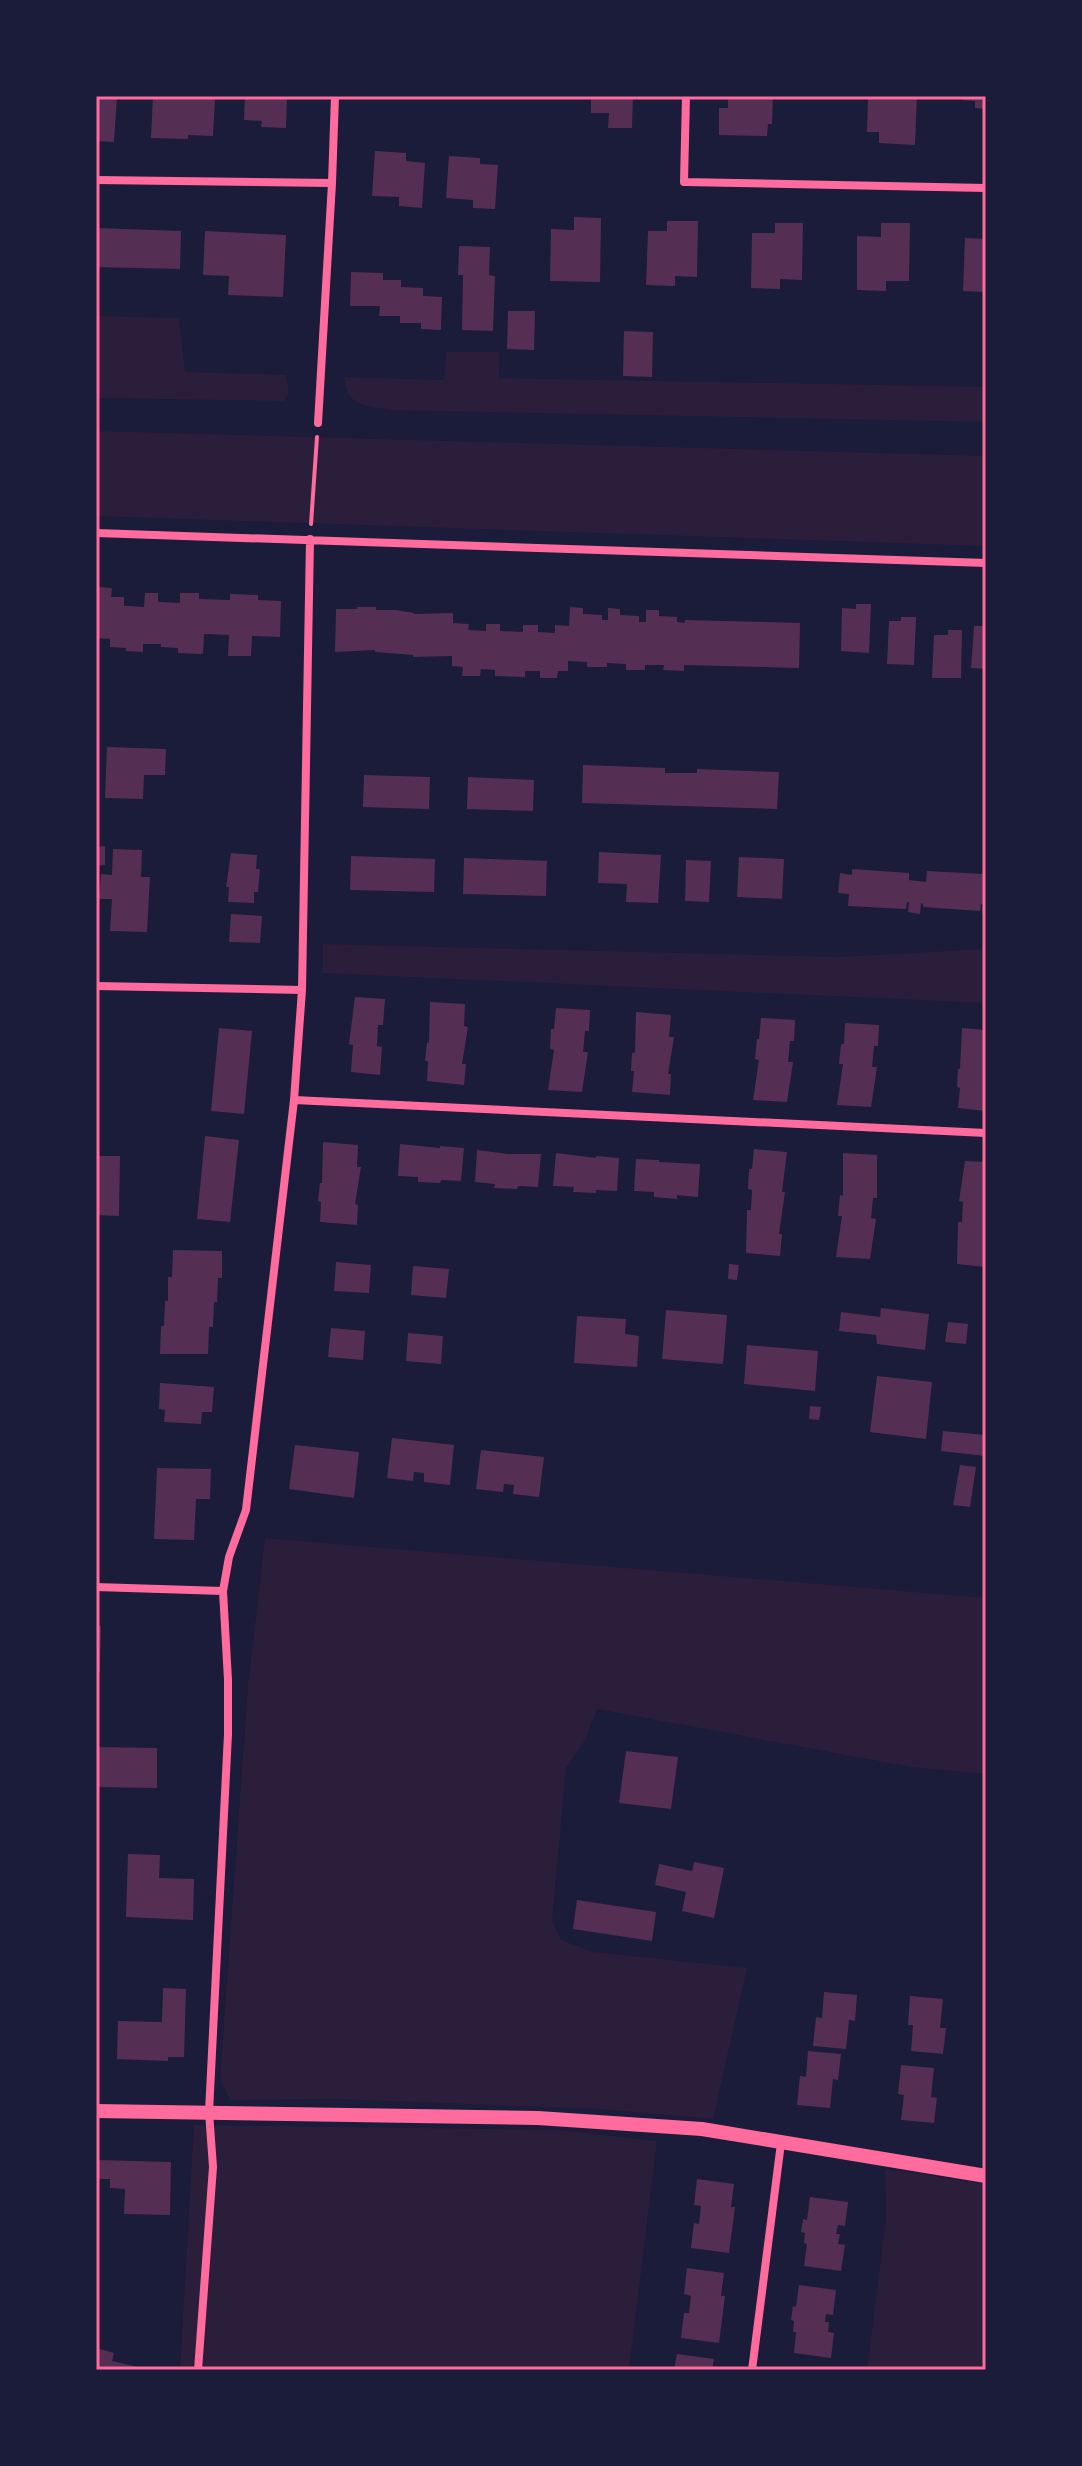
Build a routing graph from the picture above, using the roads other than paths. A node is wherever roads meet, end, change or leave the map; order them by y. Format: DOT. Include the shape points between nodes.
graph roads {
  1 [pos="335,96"];
  2 [pos="686,96"];
  3 [pos="96,180"];
  4 [pos="332,183"];
  5 [pos="986,188"];
  6 [pos="318,423"];
  7 [pos="96,533"];
  8 [pos="310,539"];
  9 [pos="986,563"];
  10 [pos="96,986"];
  11 [pos="302,990"];
  12 [pos="294,1100"];
  13 [pos="986,1133"];
  14 [pos="96,1587"];
  15 [pos="223,1591"];
  16 [pos="96,2111"];
  17 [pos="209,2112"];
  18 [pos="781,2143"];
  19 [pos="986,2176"];
  20 [pos="198,2370"];
  21 [pos="752,2370"];
  1 -- 4 [label="street"];
  2 -- 5 [label="street" via="684,182"];
  3 -- 4 [label="street"];
  4 -- 6 [label="street"];
  7 -- 8 [label="street"];
  8 -- 9 [label="street"];
  8 -- 11 [label="street"];
  10 -- 11 [label="street"];
  11 -- 12 [label="street"];
  12 -- 13 [label="street"];
  12 -- 15 [label="street" via="246,1510"];
  14 -- 15 [label="street"];
  15 -- 17 [label="street" via="228,1734"];
  16 -- 17 [label="street"];
  17 -- 18 [label="street" via="538,2118 702,2129"];
  17 -- 20 [label="street" via="213,2167"];
  18 -- 19 [label="street"];
  18 -- 21 [label="street"];
}
